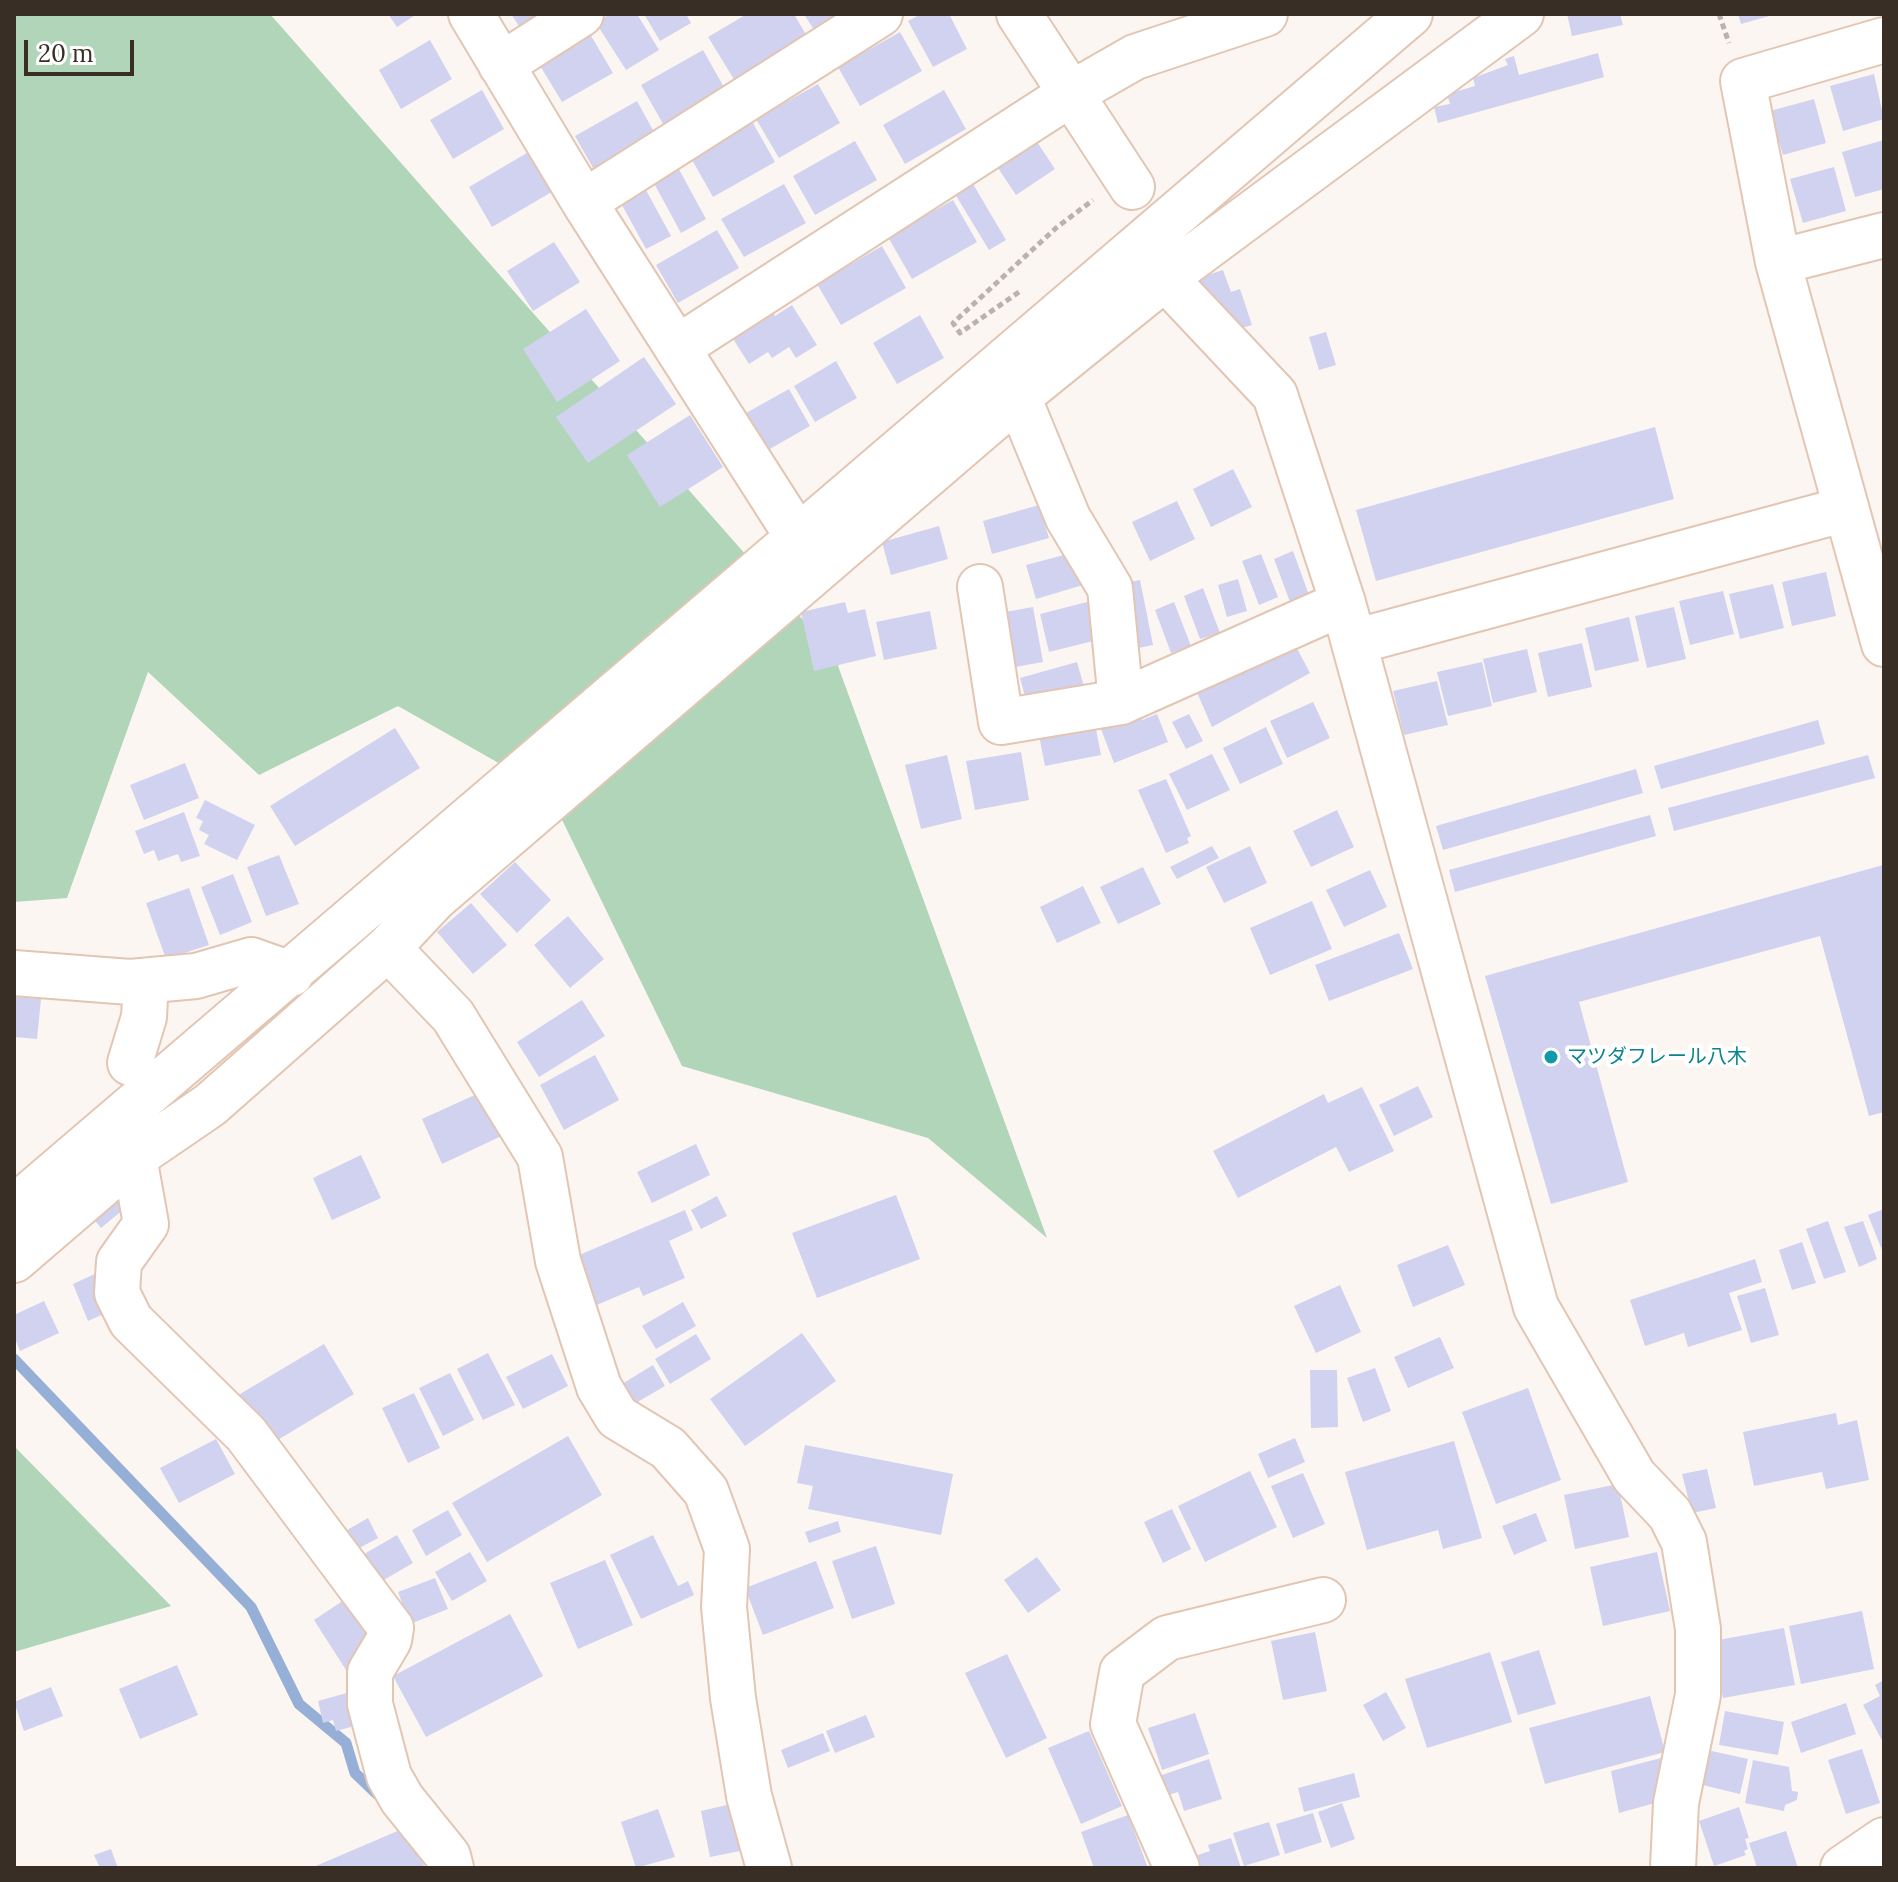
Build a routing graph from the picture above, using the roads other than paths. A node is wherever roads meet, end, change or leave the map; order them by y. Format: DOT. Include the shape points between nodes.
graph roads {
  1 [pos="471,14"];
  2 [pos="581,14"];
  3 [pos="880,14"];
  4 [pos="1019,14"];
  5 [pos="1265,14"];
  6 [pos="1410,14"];
  7 [pos="1521,14"];
  8 [pos="1884,40"];
  9 [pos="501,65"];
  10 [pos="1072,93"];
  11 [pos="1129,181"];
  12 [pos="584,202"];
  13 [pos="1884,235"];
  14 [pos="1778,262"];
  15 [pos="1165,278"];
  16 [pos="677,348"];
  17 [pos="1018,397"];
  18 [pos="1846,509"];
  19 [pos="799,539"];
  20 [pos="980,587"];
  21 [pos="1348,622"];
  22 [pos="1884,644"];
  23 [pos="1121,702"];
  24 [pos="388,948"];
  25 [pos="14,973"];
  26 [pos="291,974"];
  27 [pos="146,981"];
  28 [pos="130,1063"];
  29 [pos="134,1157"];
  30 [pos="14,1208"];
  31 [pos="14,1260"];
  32 [pos="1323,1600"];
  33 [pos="1884,1840"];
  34 [pos="451,1868"];
  35 [pos="769,1868"];
  36 [pos="1177,1868"];
  37 [pos="1673,1868"];
  38 [pos="1843,1868"];
  1 -- 9 [label="street"];
  2 -- 9 [label="street"];
  3 -- 12 [label="street"];
  4 -- 10 [label="street"];
  5 -- 10 [label="street" via="1135,57"];
  6 -- 19 [label="street"];
  7 -- 15 [label="street"];
  8 -- 14 [label="street" via="1743,81"];
  9 -- 12 [label="street"];
  10 -- 11 [label="street"];
  10 -- 16 [label="street"];
  12 -- 16 [label="street"];
  13 -- 14 [label="street"];
  14 -- 18 [label="street"];
  15 -- 17 [label="street"];
  15 -- 21 [label="street" via="1275,395"];
  16 -- 19 [label="street"];
  17 -- 23 [label="street" via="1068,518 1110,588"];
  17 -- 24 [label="street" via="435,898"];
  18 -- 21 [label="street"];
  18 -- 22 [label="street"];
  19 -- 26 [label="street"];
  20 -- 23 [label="street" via="1001,722"];
  21 -- 23 [label="street"];
  21 -- 37 [label="street" via="1536,1307 1634,1476 1670,1514 1684,1542 1698,1629 1698,1695 1676,1803"];
  24 -- 29 [label="street" via="210,1105"];
  24 -- 35 [label="street" via="453,1016 540,1157 558,1261 599,1387 617,1417 668,1448 706,1491 727,1549 724,1607 733,1698 749,1796"];
  25 -- 27 [label="street"];
  26 -- 27 [label="street" via="251,960 196,976"];
  26 -- 30 [label="street"];
  27 -- 28 [label="street" via="144,1017"];
  29 -- 31 [label="street"];
  29 -- 34 [label="street" via="146,1224 119,1262 117,1293 131,1321 246,1434 391,1628 370,1672 370,1704 389,1776 448,1856"];
  32 -- 36 [label="street" via="1167,1638 1122,1672 1113,1724"];
  33 -- 38 [label="street"];
}
